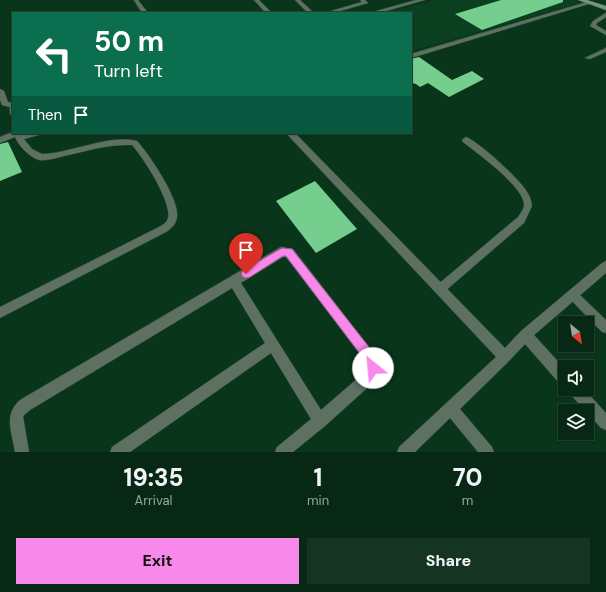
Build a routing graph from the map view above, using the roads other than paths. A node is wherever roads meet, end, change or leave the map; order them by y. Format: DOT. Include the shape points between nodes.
graph roads {
  1 [pos="136,0"];
  2 [pos="256,0"];
  3 [pos="297,0"];
  4 [pos="362,0"];
  5 [pos="422,0"];
  6 [pos="581,0"];
  7 [pos="589,3"];
  8 [pos="606,8"];
  9 [pos="144,12"];
  10 [pos="269,12"];
  11 [pos="310,12"];
  12 [pos="331,12"];
  13 [pos="376,12"];
  14 [pos="606,15"];
  15 [pos="606,33"];
  16 [pos="606,50"];
  17 [pos="412,56"];
  18 [pos="588,58"];
  19 [pos="0,91"];
  20 [pos="12,108"];
  21 [pos="291,134"];
  22 [pos="18,135"];
  23 [pos="0,140"];
  24 [pos="466,140"];
  25 [pos="606,266"];
  26 [pos="234,281"];
  27 [pos="440,289"];
  28 [pos="573,295"];
  29 [pos="0,313"];
  30 [pos="606,328"];
  31 [pos="525,335"];
  32 [pos="273,345"];
  33 [pos="505,357"];
  34 [pos="558,370"];
  35 [pos="581,396"];
  36 [pos="450,408"];
  37 [pos="320,421"];
  38 [pos="606,423"];
  39 [pos="22,452"];
  40 [pos="117,452"];
  41 [pos="282,452"];
  42 [pos="404,452"];
  43 [pos="487,452"];
  1 -- 9 [label="lane"];
  2 -- 10 [label="lane"];
  3 -- 11 [label="lane"];
  4 -- 12 [label="lane" via="366,3"];
  5 -- 13 [label="street"];
  6 -- 7 [label="street"];
  7 -- 8 [label="street"];
  7 -- 17 [label="street"];
  14 -- 15 [label="lane" via="593,26"];
  16 -- 18 [label="lane"];
  19 -- 20 [label="street" via="5,103"];
  21 -- 27 [label="street"];
  22 -- 23 [label="lane"];
  22 -- 29 [label="lane" via="34,155 44,157 119,143 134,143 144,153 167,195 173,208 173,216 166,228"];
  24 -- 27 [label="lane" via="516,182 526,195 528,207 521,220"];
  25 -- 28 [label="street"];
  26 -- 32 [label="street"];
  26 -- 37 [label="street" via="282,252 289,252 372,360 371,375"];
  26 -- 39 [label="street" via="25,405 16,416"];
  27 -- 33 [label="street"];
  28 -- 30 [label="lane"];
  28 -- 31 [label="street"];
  31 -- 33 [label="street"];
  31 -- 34 [label="street"];
  32 -- 37 [label="street"];
  32 -- 40 [label="street"];
  33 -- 36 [label="street"];
  35 -- 38 [label="street"];
  36 -- 42 [label="street"];
  36 -- 43 [label="street"];
  37 -- 41 [label="street"];
}
